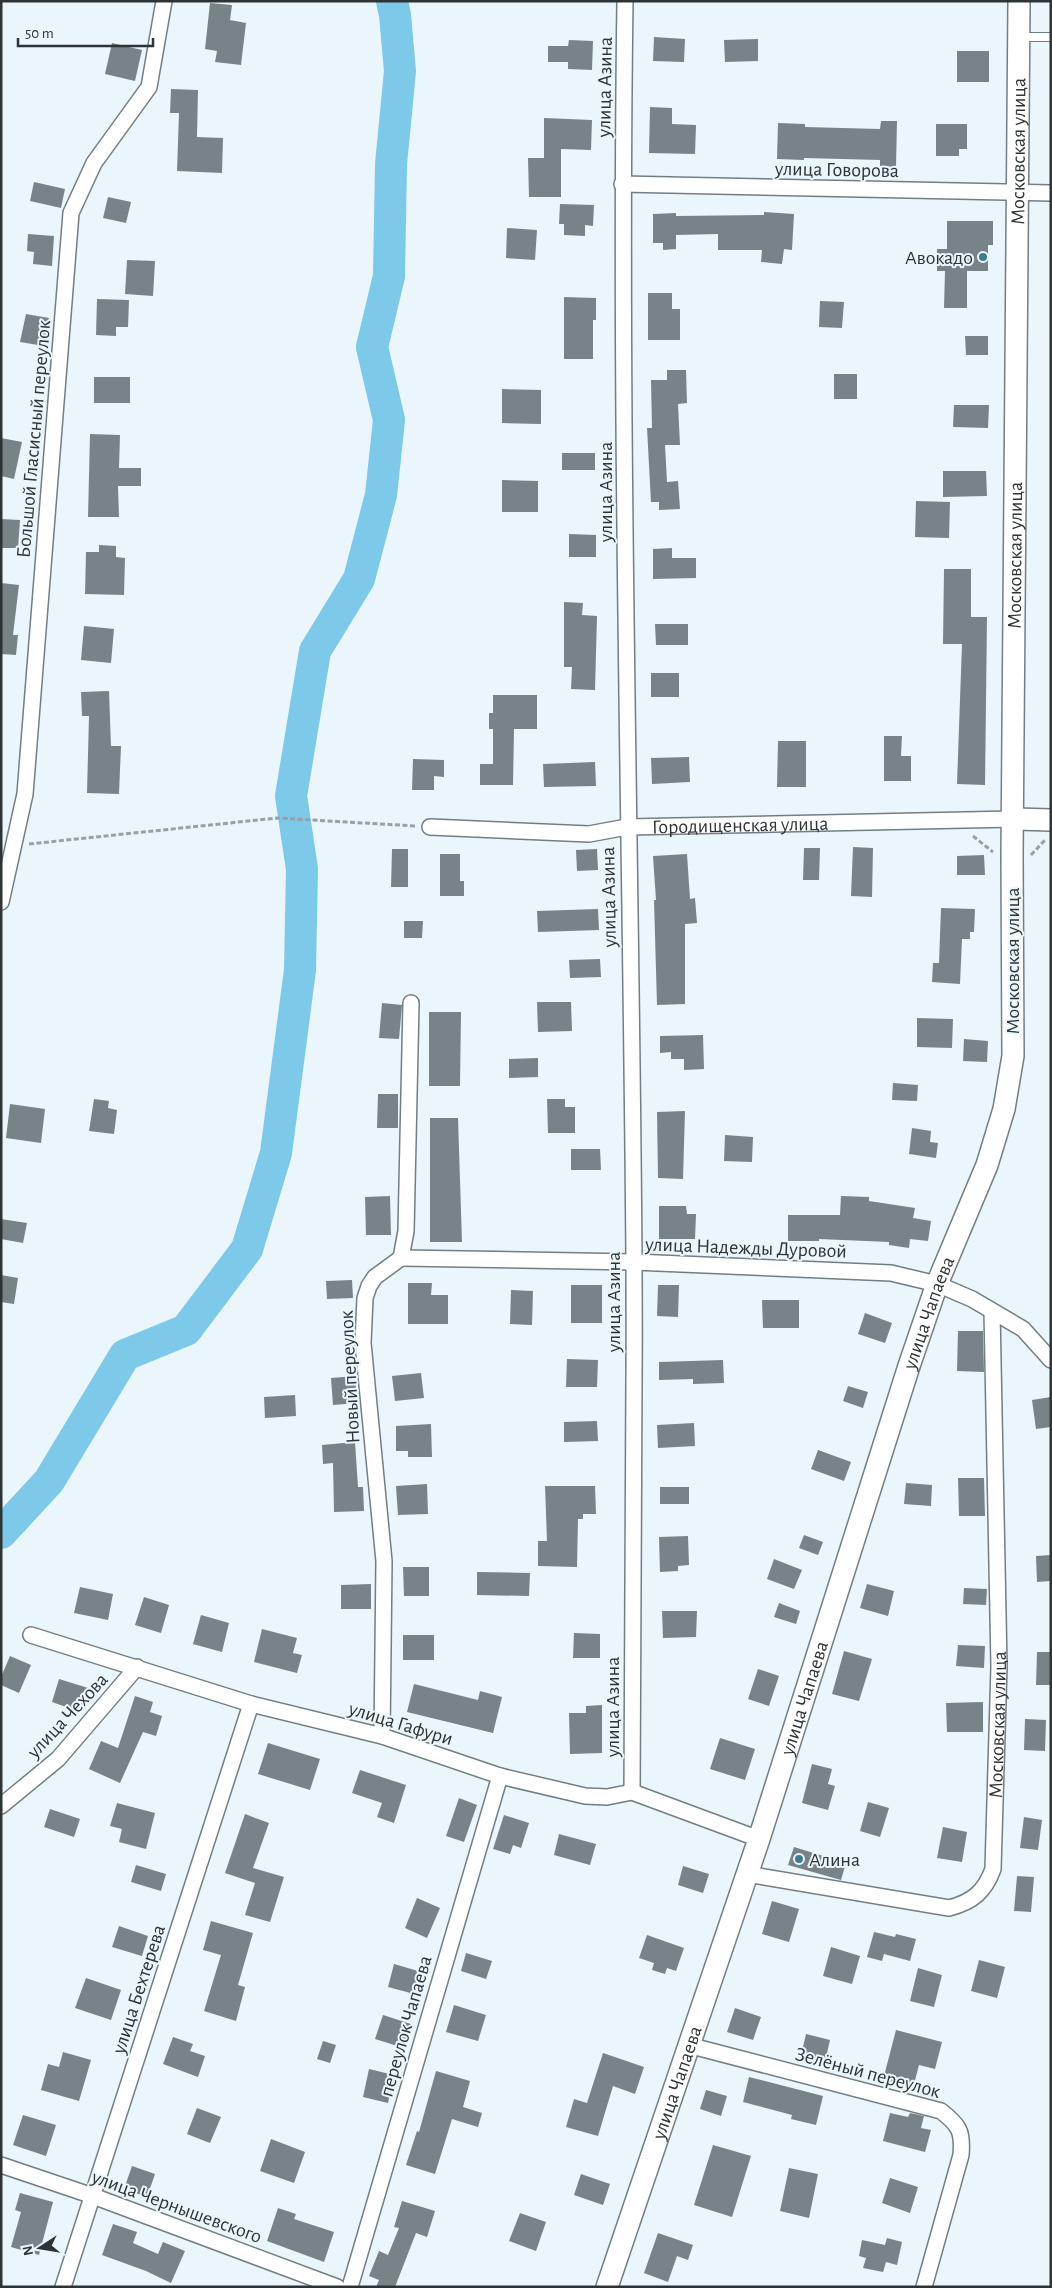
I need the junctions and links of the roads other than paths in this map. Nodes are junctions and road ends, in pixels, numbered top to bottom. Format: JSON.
{"nodes":[{"id":1,"x":164,"y":1,"type":"edge"},
{"id":2,"x":625,"y":1,"type":"edge"},
{"id":3,"x":1019,"y":1,"type":"edge"},
{"id":4,"x":1018,"y":37,"type":"junction"},
{"id":5,"x":1051,"y":37,"type":"edge"},
{"id":6,"x":622,"y":184,"type":"junction"},
{"id":7,"x":1017,"y":193,"type":"junction"},
{"id":8,"x":1051,"y":193,"type":"edge"},
{"id":9,"x":1013,"y":819,"type":"junction"},
{"id":10,"x":1051,"y":820,"type":"edge"},
{"id":11,"x":430,"y":827,"type":"road end"},
{"id":12,"x":627,"y":827,"type":"junction"},
{"id":13,"x":7,"y":845,"type":"edge"},
{"id":14,"x":1,"y":902,"type":"edge"},
{"id":15,"x":411,"y":1003,"type":"dead end"},
{"id":16,"x":1004,"y":1109,"type":"joint"},
{"id":17,"x":401,"y":1258,"type":"junction"},
{"id":18,"x":634,"y":1262,"type":"junction"},
{"id":19,"x":937,"y":1284,"type":"junction"},
{"id":20,"x":992,"y":1311,"type":"junction"},
{"id":21,"x":1051,"y":1360,"type":"edge"},
{"id":22,"x":30,"y":1635,"type":"dead end"},
{"id":23,"x":138,"y":1667,"type":"junction"},
{"id":24,"x":251,"y":1704,"type":"junction"},
{"id":25,"x":382,"y":1736,"type":"junction"},
{"id":26,"x":500,"y":1776,"type":"junction"},
{"id":27,"x":632,"y":1792,"type":"junction"},
{"id":28,"x":1,"y":1806,"type":"edge"},
{"id":29,"x":759,"y":1839,"type":"junction"},
{"id":30,"x":747,"y":1874,"type":"junction"},
{"id":31,"x":688,"y":2045,"type":"junction"},
{"id":32,"x":1,"y":2165,"type":"edge"},
{"id":33,"x":93,"y":2196,"type":"junction"},
{"id":34,"x":308,"y":2282,"type":"edge"},
{"id":35,"x":64,"y":2287,"type":"edge"},
{"id":36,"x":337,"y":2287,"type":"edge"},
{"id":37,"x":350,"y":2287,"type":"edge"},
{"id":38,"x":606,"y":2287,"type":"edge"},
{"id":39,"x":924,"y":2287,"type":"edge"}],
"edges":[{"from":1,"to":13,"type":"street","name":"Большой Гласисный переулок"},
{"from":2,"to":6,"type":"street","name":"улица Азина"},
{"from":3,"to":4,"type":"street","name":"Московская улица"},
{"from":4,"to":5,"type":"lane"},
{"from":4,"to":7,"type":"street","name":"Московская улица"},
{"from":6,"to":7,"type":"street","name":"улица Говорова"},
{"from":6,"to":12,"type":"street","name":"улица Азина"},
{"from":7,"to":8,"type":"street","name":"улица Говорова"},
{"from":7,"to":9,"type":"street","name":"Московская улица"},
{"from":9,"to":10,"type":"street","name":"Городищенская улица"},
{"from":9,"to":12,"type":"street","name":"Городищенская улица"},
{"from":9,"to":16,"type":"street","name":"Московская улица"},
{"from":11,"to":12,"type":"street","name":"Городищенская улица"},
{"from":12,"to":18,"type":"street","name":"улица Азина"},
{"from":13,"to":14,"type":"street","name":"Большой Гласисный переулок"},
{"from":15,"to":17,"type":"street"},
{"from":16,"to":19,"type":"street","name":"улица Чапаева"},
{"from":17,"to":18,"type":"street","name":"улица Надежды Дуровой"},
{"from":17,"to":25,"type":"street","name":"Новый переулок"},
{"from":18,"to":19,"type":"street","name":"улица Надежды Дуровой"},
{"from":18,"to":27,"type":"street","name":"улица Азина"},
{"from":19,"to":20,"type":"street","name":"улица Надежды Дуровой"},
{"from":19,"to":29,"type":"street","name":"улица Чапаева"},
{"from":20,"to":21,"type":"street","name":"улица Надежды Дуровой"},
{"from":20,"to":30,"type":"street","name":"Московская улица"},
{"from":22,"to":23,"type":"street","name":"улица Гафури"},
{"from":23,"to":24,"type":"street","name":"улица Гафури"},
{"from":23,"to":28,"type":"street","name":"улица Чехова"},
{"from":24,"to":25,"type":"street","name":"улица Гафури"},
{"from":24,"to":33,"type":"street","name":"улица Бехтерева"},
{"from":25,"to":26,"type":"street","name":"улица Гафури"},
{"from":26,"to":27,"type":"street","name":"улица Гафури"},
{"from":26,"to":37,"type":"street","name":"переулок Чапаева"},
{"from":27,"to":29,"type":"street"},
{"from":29,"to":30,"type":"street","name":"улица Чапаева"},
{"from":30,"to":31,"type":"street","name":"улица Чапаева"},
{"from":31,"to":38,"type":"street","name":"улица Чапаева"},
{"from":31,"to":39,"type":"street","name":"Зелёный переулок"},
{"from":32,"to":33,"type":"street","name":"улица Чернышевского"},
{"from":33,"to":34,"type":"street","name":"улица Чернышевского"},
{"from":33,"to":35,"type":"street","name":"улица Бехтерева"},
{"from":34,"to":36,"type":"street","name":"улица Чернышевского"}]}
